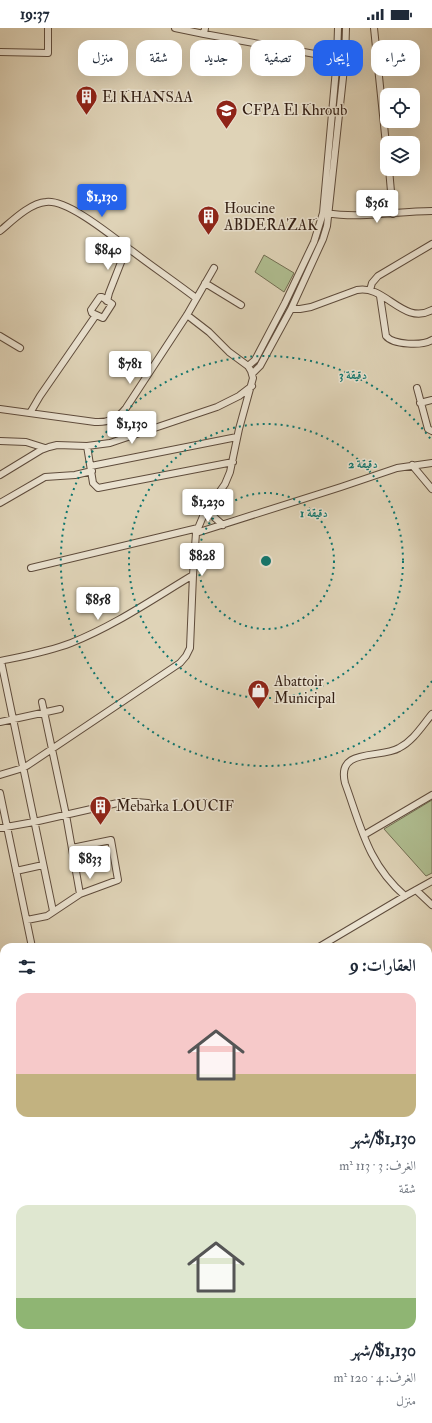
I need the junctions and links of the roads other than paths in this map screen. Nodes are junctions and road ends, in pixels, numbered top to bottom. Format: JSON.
{"nodes":[{"id":1,"x":48,"y":28,"type":"edge"},
{"id":2,"x":175,"y":28,"type":"edge"},
{"id":3,"x":338,"y":28,"type":"edge"},
{"id":4,"x":346,"y":28,"type":"edge"},
{"id":5,"x":374,"y":28,"type":"edge"},
{"id":6,"x":204,"y":31,"type":"edge"},
{"id":7,"x":338,"y":40,"type":"edge"},
{"id":8,"x":0,"y":52,"type":"edge"},
{"id":9,"x":313,"y":53,"type":"edge"},
{"id":10,"x":336,"y":76,"type":"edge"},
{"id":11,"x":385,"y":136,"type":"edge"},
{"id":12,"x":390,"y":176,"type":"edge"},
{"id":13,"x":432,"y":212,"type":"edge"},
{"id":14,"x":326,"y":213,"type":"junction"},
{"id":15,"x":394,"y":214,"type":"junction"},
{"id":16,"x":0,"y":230,"type":"edge"},
{"id":17,"x":432,"y":244,"type":"edge"},
{"id":18,"x":127,"y":247,"type":"junction"},
{"id":19,"x":214,"y":268,"type":"dead end"},
{"id":20,"x":205,"y":283,"type":"junction"},
{"id":21,"x":370,"y":290,"type":"junction"},
{"id":22,"x":380,"y":296,"type":"junction"},
{"id":23,"x":196,"y":298,"type":"junction"},
{"id":24,"x":107,"y":300,"type":"junction"},
{"id":25,"x":241,"y":304,"type":"dead end"},
{"id":26,"x":291,"y":309,"type":"junction"},
{"id":27,"x":432,"y":310,"type":"edge"},
{"id":28,"x":96,"y":315,"type":"junction"},
{"id":29,"x":187,"y":315,"type":"junction"},
{"id":30,"x":0,"y":336,"type":"edge"},
{"id":31,"x":432,"y":340,"type":"edge"},
{"id":32,"x":20,"y":348,"type":"dead end"},
{"id":33,"x":248,"y":366,"type":"junction"},
{"id":34,"x":252,"y":374,"type":"junction"},
{"id":35,"x":252,"y":386,"type":"junction"},
{"id":36,"x":417,"y":388,"type":"dead end"},
{"id":37,"x":432,"y":400,"type":"edge"},
{"id":38,"x":420,"y":403,"type":"junction"},
{"id":39,"x":0,"y":409,"type":"edge"},
{"id":40,"x":30,"y":413,"type":"junction"},
{"id":41,"x":432,"y":431,"type":"edge"},
{"id":42,"x":237,"y":437,"type":"junction"},
{"id":43,"x":0,"y":441,"type":"edge"},
{"id":44,"x":87,"y":446,"type":"junction"},
{"id":45,"x":45,"y":448,"type":"junction"},
{"id":46,"x":233,"y":462,"type":"junction"},
{"id":47,"x":432,"y":463,"type":"edge"},
{"id":48,"x":412,"y":465,"type":"junction"},
{"id":49,"x":91,"y":468,"type":"junction"},
{"id":50,"x":0,"y":475,"type":"edge"},
{"id":51,"x":432,"y":489,"type":"edge"},
{"id":52,"x":0,"y":503,"type":"edge"},
{"id":53,"x":209,"y":506,"type":"junction"},
{"id":54,"x":223,"y":525,"type":"junction"},
{"id":55,"x":197,"y":531,"type":"junction"},
{"id":56,"x":31,"y":568,"type":"dead end"},
{"id":57,"x":193,"y":575,"type":"junction"},
{"id":58,"x":1,"y":661,"type":"edge"},
{"id":59,"x":8,"y":693,"type":"junction"},
{"id":60,"x":0,"y":694,"type":"edge"},
{"id":61,"x":42,"y":702,"type":"dead end"},
{"id":62,"x":60,"y":709,"type":"dead end"},
{"id":63,"x":44,"y":712,"type":"junction"},
{"id":64,"x":432,"y":714,"type":"edge"},
{"id":65,"x":13,"y":719,"type":"junction"},
{"id":66,"x":0,"y":722,"type":"edge"},
{"id":67,"x":51,"y":749,"type":"junction"},
{"id":68,"x":23,"y":768,"type":"junction"},
{"id":69,"x":0,"y":775,"type":"edge"},
{"id":70,"x":0,"y":793,"type":"edge"},
{"id":71,"x":432,"y":795,"type":"edge"},
{"id":72,"x":148,"y":803,"type":"dead end"},
{"id":73,"x":66,"y":815,"type":"junction"},
{"id":74,"x":34,"y":822,"type":"junction"},
{"id":75,"x":7,"y":826,"type":"junction"},
{"id":76,"x":0,"y":828,"type":"edge"},
{"id":77,"x":364,"y":835,"type":"junction"},
{"id":78,"x":72,"y":848,"type":"junction"},
{"id":79,"x":43,"y":865,"type":"junction"},
{"id":80,"x":16,"y":871,"type":"junction"},
{"id":81,"x":432,"y":881,"type":"edge"},
{"id":82,"x":416,"y":890,"type":"junction"},
{"id":83,"x":80,"y":894,"type":"junction"},
{"id":84,"x":405,"y":896,"type":"junction"},
{"id":85,"x":432,"y":905,"type":"edge"},
{"id":86,"x":53,"y":911,"type":"junction"},
{"id":87,"x":27,"y":920,"type":"junction"},
{"id":88,"x":31,"y":943,"type":"edge"},
{"id":89,"x":326,"y":943,"type":"edge"}],
"edges":[{"from":1,"to":8,"type":"street"},
{"from":2,"to":6,"type":"street"},
{"from":3,"to":7,"type":"street"},
{"from":4,"to":14,"type":"street"},
{"from":5,"to":11,"type":"street"},
{"from":6,"to":9,"type":"street"},
{"from":10,"to":14,"type":"street"},
{"from":12,"to":15,"type":"street"},
{"from":13,"to":15,"type":"street"},
{"from":14,"to":15,"type":"street"},
{"from":14,"to":26,"type":"street"},
{"from":14,"to":33,"type":"street"},
{"from":16,"to":18,"type":"street"},
{"from":17,"to":21,"type":"street"},
{"from":18,"to":23,"type":"street"},
{"from":18,"to":24,"type":"street"},
{"from":19,"to":20,"type":"street"},
{"from":20,"to":23,"type":"street"},
{"from":20,"to":25,"type":"street"},
{"from":21,"to":22,"type":"street"},
{"from":21,"to":26,"type":"street"},
{"from":22,"to":27,"type":"street"},
{"from":22,"to":31,"type":"street"},
{"from":23,"to":29,"type":"street"},
{"from":24,"to":28,"type":"street"},
{"from":24,"to":28,"type":"street"},
{"from":26,"to":34,"type":"street"},
{"from":28,"to":40,"type":"street"},
{"from":29,"to":33,"type":"street"},
{"from":29,"to":40,"type":"street"},
{"from":30,"to":32,"type":"street"},
{"from":33,"to":34,"type":"street"},
{"from":34,"to":35,"type":"street"},
{"from":35,"to":42,"type":"street"},
{"from":35,"to":44,"type":"street"},
{"from":36,"to":38,"type":"street"},
{"from":37,"to":38,"type":"street"},
{"from":38,"to":41,"type":"street"},
{"from":39,"to":40,"type":"street"},
{"from":42,"to":46,"type":"street"},
{"from":42,"to":49,"type":"street"},
{"from":43,"to":45,"type":"street"},
{"from":44,"to":45,"type":"street"},
{"from":44,"to":49,"type":"street"},
{"from":45,"to":50,"type":"street"},
{"from":46,"to":49,"type":"street"},
{"from":46,"to":53,"type":"street"},
{"from":47,"to":48,"type":"street"},
{"from":48,"to":51,"type":"street"},
{"from":48,"to":54,"type":"street"},
{"from":49,"to":52,"type":"street"},
{"from":53,"to":54,"type":"street"},
{"from":53,"to":55,"type":"street"},
{"from":54,"to":55,"type":"street"},
{"from":55,"to":56,"type":"street"},
{"from":55,"to":57,"type":"street"},
{"from":57,"to":58,"type":"street"},
{"from":57,"to":67,"type":"street"},
{"from":58,"to":59,"type":"street"},
{"from":59,"to":60,"type":"street"},
{"from":59,"to":65,"type":"street"},
{"from":61,"to":63,"type":"street"},
{"from":62,"to":63,"type":"street"},
{"from":63,"to":65,"type":"street"},
{"from":63,"to":67,"type":"street"},
{"from":64,"to":77,"type":"street"},
{"from":65,"to":66,"type":"street"},
{"from":65,"to":68,"type":"street"},
{"from":67,"to":68,"type":"street"},
{"from":67,"to":73,"type":"street"},
{"from":68,"to":69,"type":"street"},
{"from":68,"to":74,"type":"street"},
{"from":70,"to":75,"type":"street"},
{"from":71,"to":77,"type":"street"},
{"from":72,"to":73,"type":"street"},
{"from":73,"to":74,"type":"street"},
{"from":73,"to":78,"type":"street"},
{"from":74,"to":75,"type":"street"},
{"from":74,"to":79,"type":"street"},
{"from":75,"to":76,"type":"street"},
{"from":75,"to":80,"type":"street"},
{"from":77,"to":84,"type":"street"},
{"from":78,"to":83,"type":"street"},
{"from":78,"to":83,"type":"street"},
{"from":79,"to":80,"type":"street"},
{"from":79,"to":86,"type":"street"},
{"from":80,"to":87,"type":"street"},
{"from":81,"to":82,"type":"street"},
{"from":82,"to":84,"type":"street"},
{"from":82,"to":85,"type":"street"},
{"from":83,"to":86,"type":"street"},
{"from":84,"to":89,"type":"street"},
{"from":86,"to":87,"type":"street"},
{"from":87,"to":88,"type":"street"}]}
